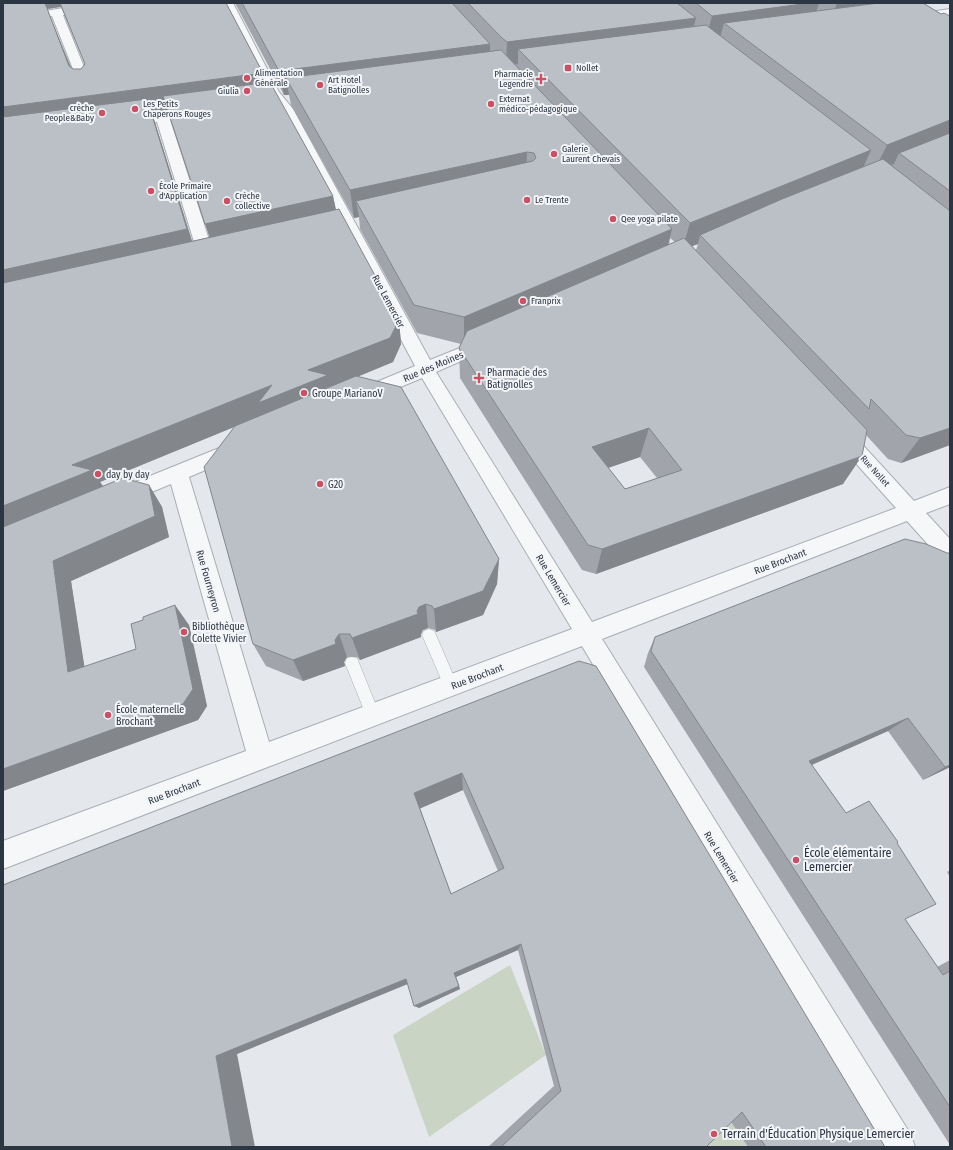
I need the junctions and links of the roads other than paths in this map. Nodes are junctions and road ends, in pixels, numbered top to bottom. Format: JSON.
{"nodes":[{"id":1,"x":114,"y":3,"type":"edge"},
{"id":2,"x":227,"y":3,"type":"edge"},
{"id":3,"x":56,"y":12,"type":"junction"},
{"id":4,"x":950,"y":12,"type":"edge"},
{"id":5,"x":910,"y":13,"type":"junction"},
{"id":6,"x":900,"y":19,"type":"edge"},
{"id":7,"x":3,"y":20,"type":"edge"},
{"id":8,"x":926,"y":28,"type":"edge"},
{"id":9,"x":87,"y":89,"type":"edge"},
{"id":10,"x":216,"y":110,"type":"edge"},
{"id":11,"x":162,"y":117,"type":"junction"},
{"id":12,"x":116,"y":123,"type":"edge"},
{"id":13,"x":223,"y":255,"type":"edge"},
{"id":14,"x":207,"y":258,"type":"junction"},
{"id":15,"x":190,"y":262,"type":"edge"},
{"id":16,"x":500,"y":338,"type":"edge"},
{"id":17,"x":426,"y":370,"type":"junction"},
{"id":18,"x":343,"y":404,"type":"edge"},
{"id":19,"x":829,"y":421,"type":"edge"},
{"id":20,"x":256,"y":440,"type":"edge"},
{"id":21,"x":178,"y":473,"type":"junction"},
{"id":22,"x":950,"y":495,"type":"edge"},
{"id":23,"x":105,"y":503,"type":"edge"},
{"id":24,"x":911,"y":512,"type":"junction"},
{"id":25,"x":950,"y":554,"type":"edge"},
{"id":26,"x":586,"y":634,"type":"junction"},
{"id":27,"x":429,"y":635,"type":"edge"},
{"id":28,"x":352,"y":663,"type":"edge"},
{"id":29,"x":451,"y":686,"type":"junction"},
{"id":30,"x":373,"y":715,"type":"junction"},
{"id":31,"x":261,"y":758,"type":"junction"},
{"id":32,"x":3,"y":855,"type":"edge"},
{"id":33,"x":899,"y":1147,"type":"edge"}],
"edges":[{"from":1,"to":3,"type":"street"},
{"from":2,"to":17,"type":"street","name":"Rue Lemercier"},
{"from":3,"to":7,"type":"street"},
{"from":3,"to":9,"type":"street"},
{"from":4,"to":5,"type":"street"},
{"from":5,"to":6,"type":"street"},
{"from":5,"to":8,"type":"street"},
{"from":10,"to":11,"type":"street"},
{"from":11,"to":12,"type":"street"},
{"from":11,"to":14,"type":"street"},
{"from":13,"to":14,"type":"street"},
{"from":14,"to":15,"type":"street"},
{"from":16,"to":17,"type":"street","name":"Rue des Moines"},
{"from":17,"to":18,"type":"street","name":"Rue des Moines"},
{"from":17,"to":26,"type":"street","name":"Rue Lemercier"},
{"from":19,"to":24,"type":"street","name":"Rue Nollet"},
{"from":20,"to":21,"type":"street"},
{"from":21,"to":23,"type":"street"},
{"from":21,"to":31,"type":"street","name":"Rue Fourneyron"},
{"from":22,"to":24,"type":"street","name":"Rue Brochant"},
{"from":24,"to":25,"type":"street","name":"Rue Nollet"},
{"from":24,"to":26,"type":"street","name":"Rue Brochant"},
{"from":26,"to":29,"type":"street","name":"Rue Brochant"},
{"from":26,"to":33,"type":"street","name":"Rue Lemercier"},
{"from":27,"to":29,"type":"lane"},
{"from":28,"to":30,"type":"lane"},
{"from":29,"to":30,"type":"street","name":"Rue Brochant"},
{"from":30,"to":31,"type":"street","name":"Rue Brochant"},
{"from":31,"to":32,"type":"street","name":"Rue Brochant"}]}
